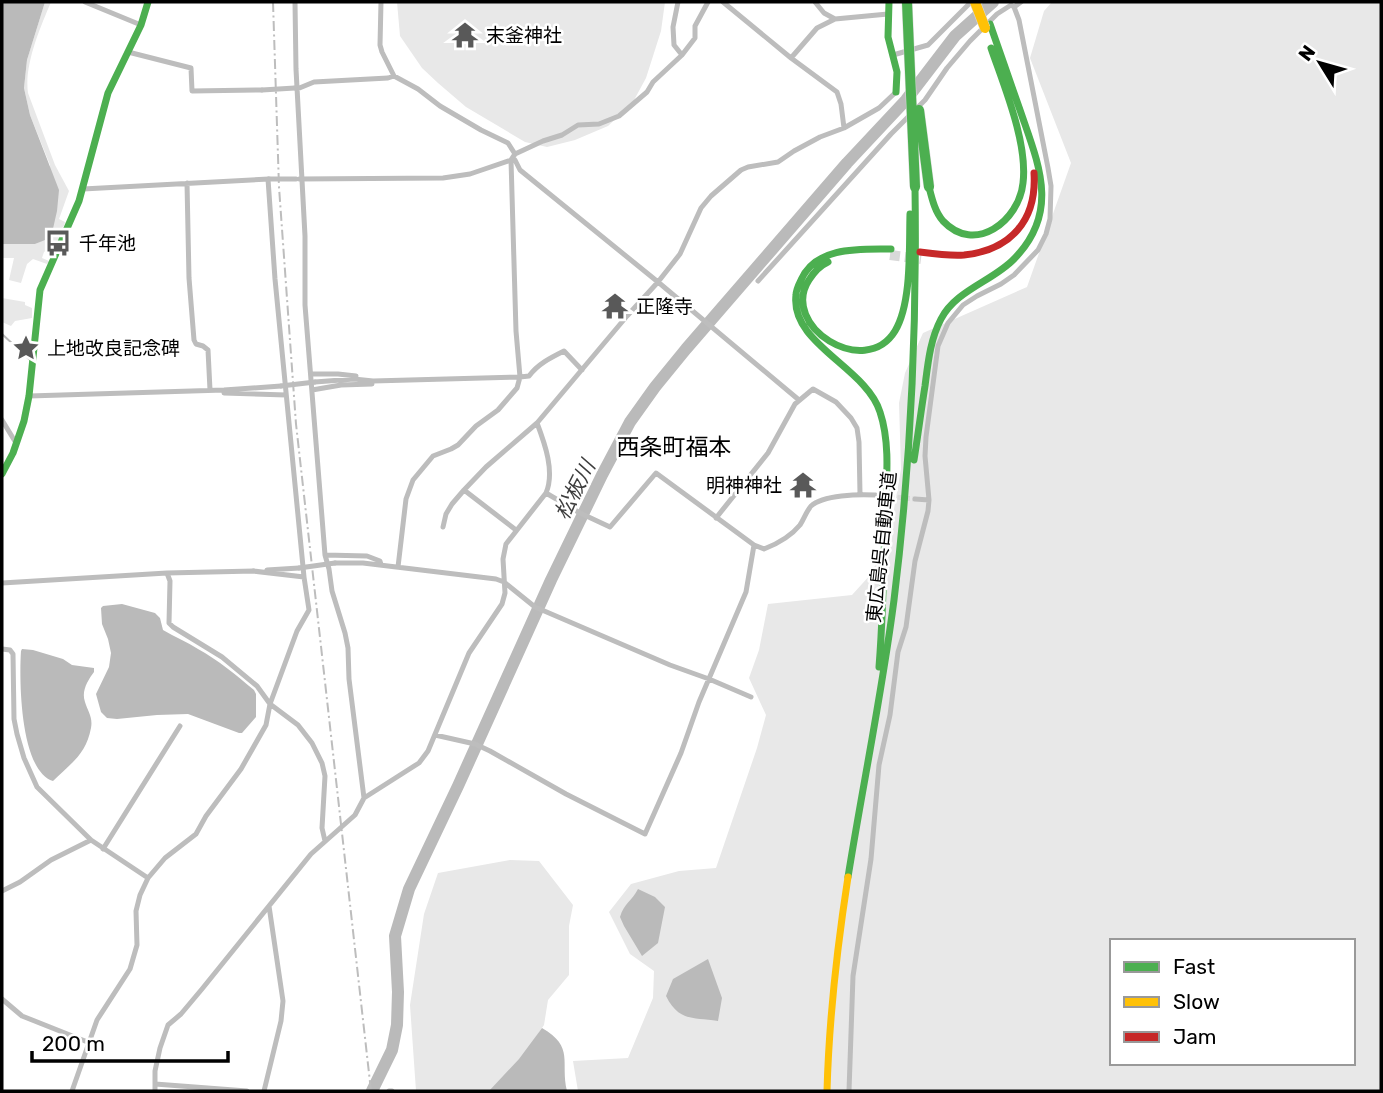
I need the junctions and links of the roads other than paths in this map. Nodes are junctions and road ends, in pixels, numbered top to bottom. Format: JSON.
{"nodes":[{"id":1,"x":85,"y":2,"type":"edge"},
{"id":2,"x":148,"y":2,"type":"edge"},
{"id":3,"x":295,"y":2,"type":"edge"},
{"id":4,"x":381,"y":2,"type":"edge"},
{"id":5,"x":678,"y":2,"type":"edge"},
{"id":6,"x":708,"y":2,"type":"edge"},
{"id":7,"x":723,"y":2,"type":"edge"},
{"id":8,"x":815,"y":2,"type":"edge"},
{"id":9,"x":889,"y":2,"type":"edge"},
{"id":10,"x":907,"y":2,"type":"edge"},
{"id":11,"x":973,"y":2,"type":"edge"},
{"id":12,"x":982,"y":2,"type":"edge"},
{"id":13,"x":1020,"y":2,"type":"edge"},
{"id":14,"x":1014,"y":7,"type":"junction"},
{"id":15,"x":888,"y":14,"type":"junction"},
{"id":16,"x":908,"y":16,"type":"junction"},
{"id":17,"x":835,"y":19,"type":"junction"},
{"id":18,"x":141,"y":25,"type":"junction"},
{"id":19,"x":987,"y":26,"type":"junction"},
{"id":20,"x":128,"y":52,"type":"junction"},
{"id":21,"x":682,"y":55,"type":"junction"},
{"id":22,"x":893,"y":55,"type":"junction"},
{"id":23,"x":791,"y":58,"type":"junction"},
{"id":24,"x":394,"y":76,"type":"junction"},
{"id":25,"x":296,"y":88,"type":"junction"},
{"id":26,"x":895,"y":92,"type":"joint"},
{"id":27,"x":1014,"y":119,"type":"junction"},
{"id":28,"x":844,"y":128,"type":"junction"},
{"id":29,"x":515,"y":154,"type":"junction"},
{"id":30,"x":511,"y":160,"type":"junction"},
{"id":31,"x":269,"y":179,"type":"junction"},
{"id":32,"x":299,"y":179,"type":"junction"},
{"id":33,"x":187,"y":183,"type":"junction"},
{"id":34,"x":913,"y":187,"type":"junction"},
{"id":35,"x":83,"y":189,"type":"junction"},
{"id":36,"x":1042,"y":203,"type":"junction"},
{"id":37,"x":758,"y":281,"type":"dead end"},
{"id":38,"x":658,"y":282,"type":"junction"},
{"id":39,"x":582,"y":370,"type":"junction"},
{"id":40,"x":311,"y":374,"type":"junction"},
{"id":41,"x":520,"y":377,"type":"junction"},
{"id":42,"x":373,"y":381,"type":"junction"},
{"id":43,"x":210,"y":390,"type":"junction"},
{"id":44,"x":224,"y":390,"type":"junction"},
{"id":45,"x":312,"y":390,"type":"junction"},
{"id":46,"x":286,"y":395,"type":"junction"},
{"id":47,"x":29,"y":396,"type":"junction"},
{"id":48,"x":799,"y":400,"type":"junction"},
{"id":49,"x":2,"y":421,"type":"edge"},
{"id":50,"x":537,"y":423,"type":"junction"},
{"id":51,"x":16,"y":443,"type":"junction"},
{"id":52,"x":2,"y":474,"type":"edge"},
{"id":53,"x":464,"y":490,"type":"junction"},
{"id":54,"x":546,"y":493,"type":"junction"},
{"id":55,"x":860,"y":494,"type":"junction"},
{"id":56,"x":875,"y":495,"type":"tunnel mouth"},
{"id":57,"x":915,"y":499,"type":"tunnel mouth"},
{"id":58,"x":929,"y":500,"type":"junction"},
{"id":59,"x":716,"y":518,"type":"junction"},
{"id":60,"x":443,"y":527,"type":"dead end"},
{"id":61,"x":516,"y":530,"type":"junction"},
{"id":62,"x":902,"y":530,"type":"junction"},
{"id":63,"x":754,"y":545,"type":"junction"},
{"id":64,"x":325,"y":555,"type":"junction"},
{"id":65,"x":381,"y":565,"type":"junction"},
{"id":66,"x":398,"y":567,"type":"junction"},
{"id":67,"x":253,"y":571,"type":"junction"},
{"id":68,"x":167,"y":573,"type":"junction"},
{"id":69,"x":304,"y":578,"type":"junction"},
{"id":70,"x":504,"y":582,"type":"junction"},
{"id":71,"x":2,"y":583,"type":"edge"},
{"id":72,"x":513,"y":591,"type":"junction"},
{"id":73,"x":505,"y":593,"type":"junction"},
{"id":74,"x":2,"y":649,"type":"edge"},
{"id":75,"x":709,"y":679,"type":"junction"},
{"id":76,"x":751,"y":696,"type":"dead end"},
{"id":77,"x":270,"y":704,"type":"junction"},
{"id":78,"x":180,"y":726,"type":"dead end"},
{"id":79,"x":435,"y":735,"type":"junction"},
{"id":80,"x":873,"y":741,"type":"junction"},
{"id":81,"x":364,"y":798,"type":"junction"},
{"id":82,"x":91,"y":840,"type":"junction"},
{"id":83,"x":325,"y":841,"type":"junction"},
{"id":84,"x":103,"y":849,"type":"junction"},
{"id":85,"x":148,"y":878,"type":"junction"},
{"id":86,"x":2,"y":891,"type":"edge"},
{"id":87,"x":269,"y":905,"type":"junction"},
{"id":88,"x":2,"y":999,"type":"edge"},
{"id":89,"x":90,"y":1043,"type":"junction"},
{"id":90,"x":155,"y":1084,"type":"junction"},
{"id":91,"x":72,"y":1091,"type":"edge"},
{"id":92,"x":155,"y":1091,"type":"edge"},
{"id":93,"x":247,"y":1091,"type":"edge"},
{"id":94,"x":264,"y":1091,"type":"edge"},
{"id":95,"x":827,"y":1091,"type":"edge"},
{"id":96,"x":849,"y":1091,"type":"edge"}],
"edges":[{"from":1,"to":18,"type":"street"},
{"from":2,"to":18,"type":"main road"},
{"from":3,"to":25,"type":"street"},
{"from":4,"to":24,"type":"street"},
{"from":5,"to":21,"type":"street"},
{"from":6,"to":21,"type":"street"},
{"from":7,"to":23,"type":"street"},
{"from":8,"to":17,"type":"street"},
{"from":9,"to":15,"type":"main road"},
{"from":10,"to":16,"type":"main road","name":"東広島呉自動車道","bridge":true},
{"from":11,"to":19,"type":"main road","bridge":true},
{"from":11,"to":22,"type":"street"},
{"from":12,"to":19,"type":"main road"},
{"from":13,"to":14,"type":"street"},
{"from":14,"to":37,"type":"street"},
{"from":14,"to":58,"type":"street"},
{"from":15,"to":17,"type":"street"},
{"from":15,"to":22,"type":"main road"},
{"from":16,"to":27,"type":"main road","bridge":true},
{"from":16,"to":34,"type":"main road","name":"東広島呉自動車道","bridge":true},
{"from":17,"to":23,"type":"street"},
{"from":18,"to":20,"type":"main road"},
{"from":19,"to":27,"type":"main road"},
{"from":19,"to":36,"type":"main road"},
{"from":20,"to":25,"type":"street","bridge":true},
{"from":20,"to":35,"type":"main road"},
{"from":21,"to":29,"type":"street"},
{"from":22,"to":26,"type":"main road"},
{"from":23,"to":28,"type":"street"},
{"from":24,"to":25,"type":"street"},
{"from":24,"to":29,"type":"street"},
{"from":25,"to":32,"type":"street"},
{"from":26,"to":28,"type":"street"},
{"from":27,"to":36,"type":"main road"},
{"from":28,"to":38,"type":"street"},
{"from":29,"to":30,"type":"street"},
{"from":30,"to":32,"type":"street"},
{"from":30,"to":38,"type":"street"},
{"from":30,"to":41,"type":"street"},
{"from":31,"to":32,"type":"street","bridge":true},
{"from":31,"to":33,"type":"street"},
{"from":31,"to":46,"type":"street"},
{"from":32,"to":40,"type":"street"},
{"from":33,"to":35,"type":"street"},
{"from":33,"to":43,"type":"street"},
{"from":34,"to":62,"type":"main road","name":"東広島呉自動車道"},
{"from":34,"to":80,"type":"main road"},
{"from":35,"to":47,"type":"main road"},
{"from":36,"to":62,"type":"main road"},
{"from":38,"to":39,"type":"street"},
{"from":38,"to":48,"type":"street"},
{"from":39,"to":41,"type":"street"},
{"from":39,"to":50,"type":"street"},
{"from":40,"to":42,"type":"street"},
{"from":40,"to":45,"type":"street"},
{"from":41,"to":42,"type":"street"},
{"from":41,"to":66,"type":"street"},
{"from":42,"to":44,"type":"street","bridge":true},
{"from":42,"to":45,"type":"street"},
{"from":43,"to":44,"type":"street"},
{"from":43,"to":47,"type":"street"},
{"from":44,"to":46,"type":"street"},
{"from":45,"to":64,"type":"street"},
{"from":46,"to":69,"type":"street"},
{"from":47,"to":51,"type":"main road"},
{"from":48,"to":55,"type":"street"},
{"from":48,"to":59,"type":"street"},
{"from":49,"to":51,"type":"street"},
{"from":50,"to":53,"type":"street"},
{"from":50,"to":54,"type":"street"},
{"from":51,"to":52,"type":"main road"},
{"from":53,"to":60,"type":"street"},
{"from":53,"to":61,"type":"street"},
{"from":54,"to":59,"type":"street"},
{"from":54,"to":61,"type":"street"},
{"from":55,"to":56,"type":"street"},
{"from":55,"to":63,"type":"street"},
{"from":57,"to":58,"type":"street"},
{"from":58,"to":96,"type":"street"},
{"from":59,"to":63,"type":"street"},
{"from":61,"to":70,"type":"street"},
{"from":62,"to":80,"type":"main road","name":"東広島呉自動車道"},
{"from":63,"to":75,"type":"street"},
{"from":64,"to":65,"type":"street"},
{"from":64,"to":81,"type":"street"},
{"from":65,"to":66,"type":"street"},
{"from":65,"to":67,"type":"street","bridge":true},
{"from":66,"to":70,"type":"street"},
{"from":67,"to":68,"type":"street"},
{"from":67,"to":69,"type":"street"},
{"from":68,"to":71,"type":"street"},
{"from":68,"to":77,"type":"street"},
{"from":69,"to":77,"type":"street"},
{"from":70,"to":72,"type":"street"},
{"from":70,"to":73,"type":"street"},
{"from":72,"to":73,"type":"street"},
{"from":72,"to":75,"type":"street"},
{"from":73,"to":79,"type":"street"},
{"from":74,"to":82,"type":"street"},
{"from":75,"to":76,"type":"street"},
{"from":75,"to":79,"type":"street"},
{"from":77,"to":83,"type":"street"},
{"from":77,"to":85,"type":"street"},
{"from":78,"to":84,"type":"street"},
{"from":79,"to":81,"type":"street"},
{"from":80,"to":95,"type":"main road","name":"東広島呉自動車道"},
{"from":81,"to":83,"type":"street"},
{"from":82,"to":84,"type":"street"},
{"from":82,"to":86,"type":"street"},
{"from":83,"to":87,"type":"street"},
{"from":84,"to":85,"type":"street"},
{"from":85,"to":89,"type":"street"},
{"from":87,"to":90,"type":"street"},
{"from":87,"to":94,"type":"street"},
{"from":88,"to":89,"type":"street"},
{"from":89,"to":91,"type":"street"},
{"from":90,"to":92,"type":"street"},
{"from":90,"to":93,"type":"street"}]}
